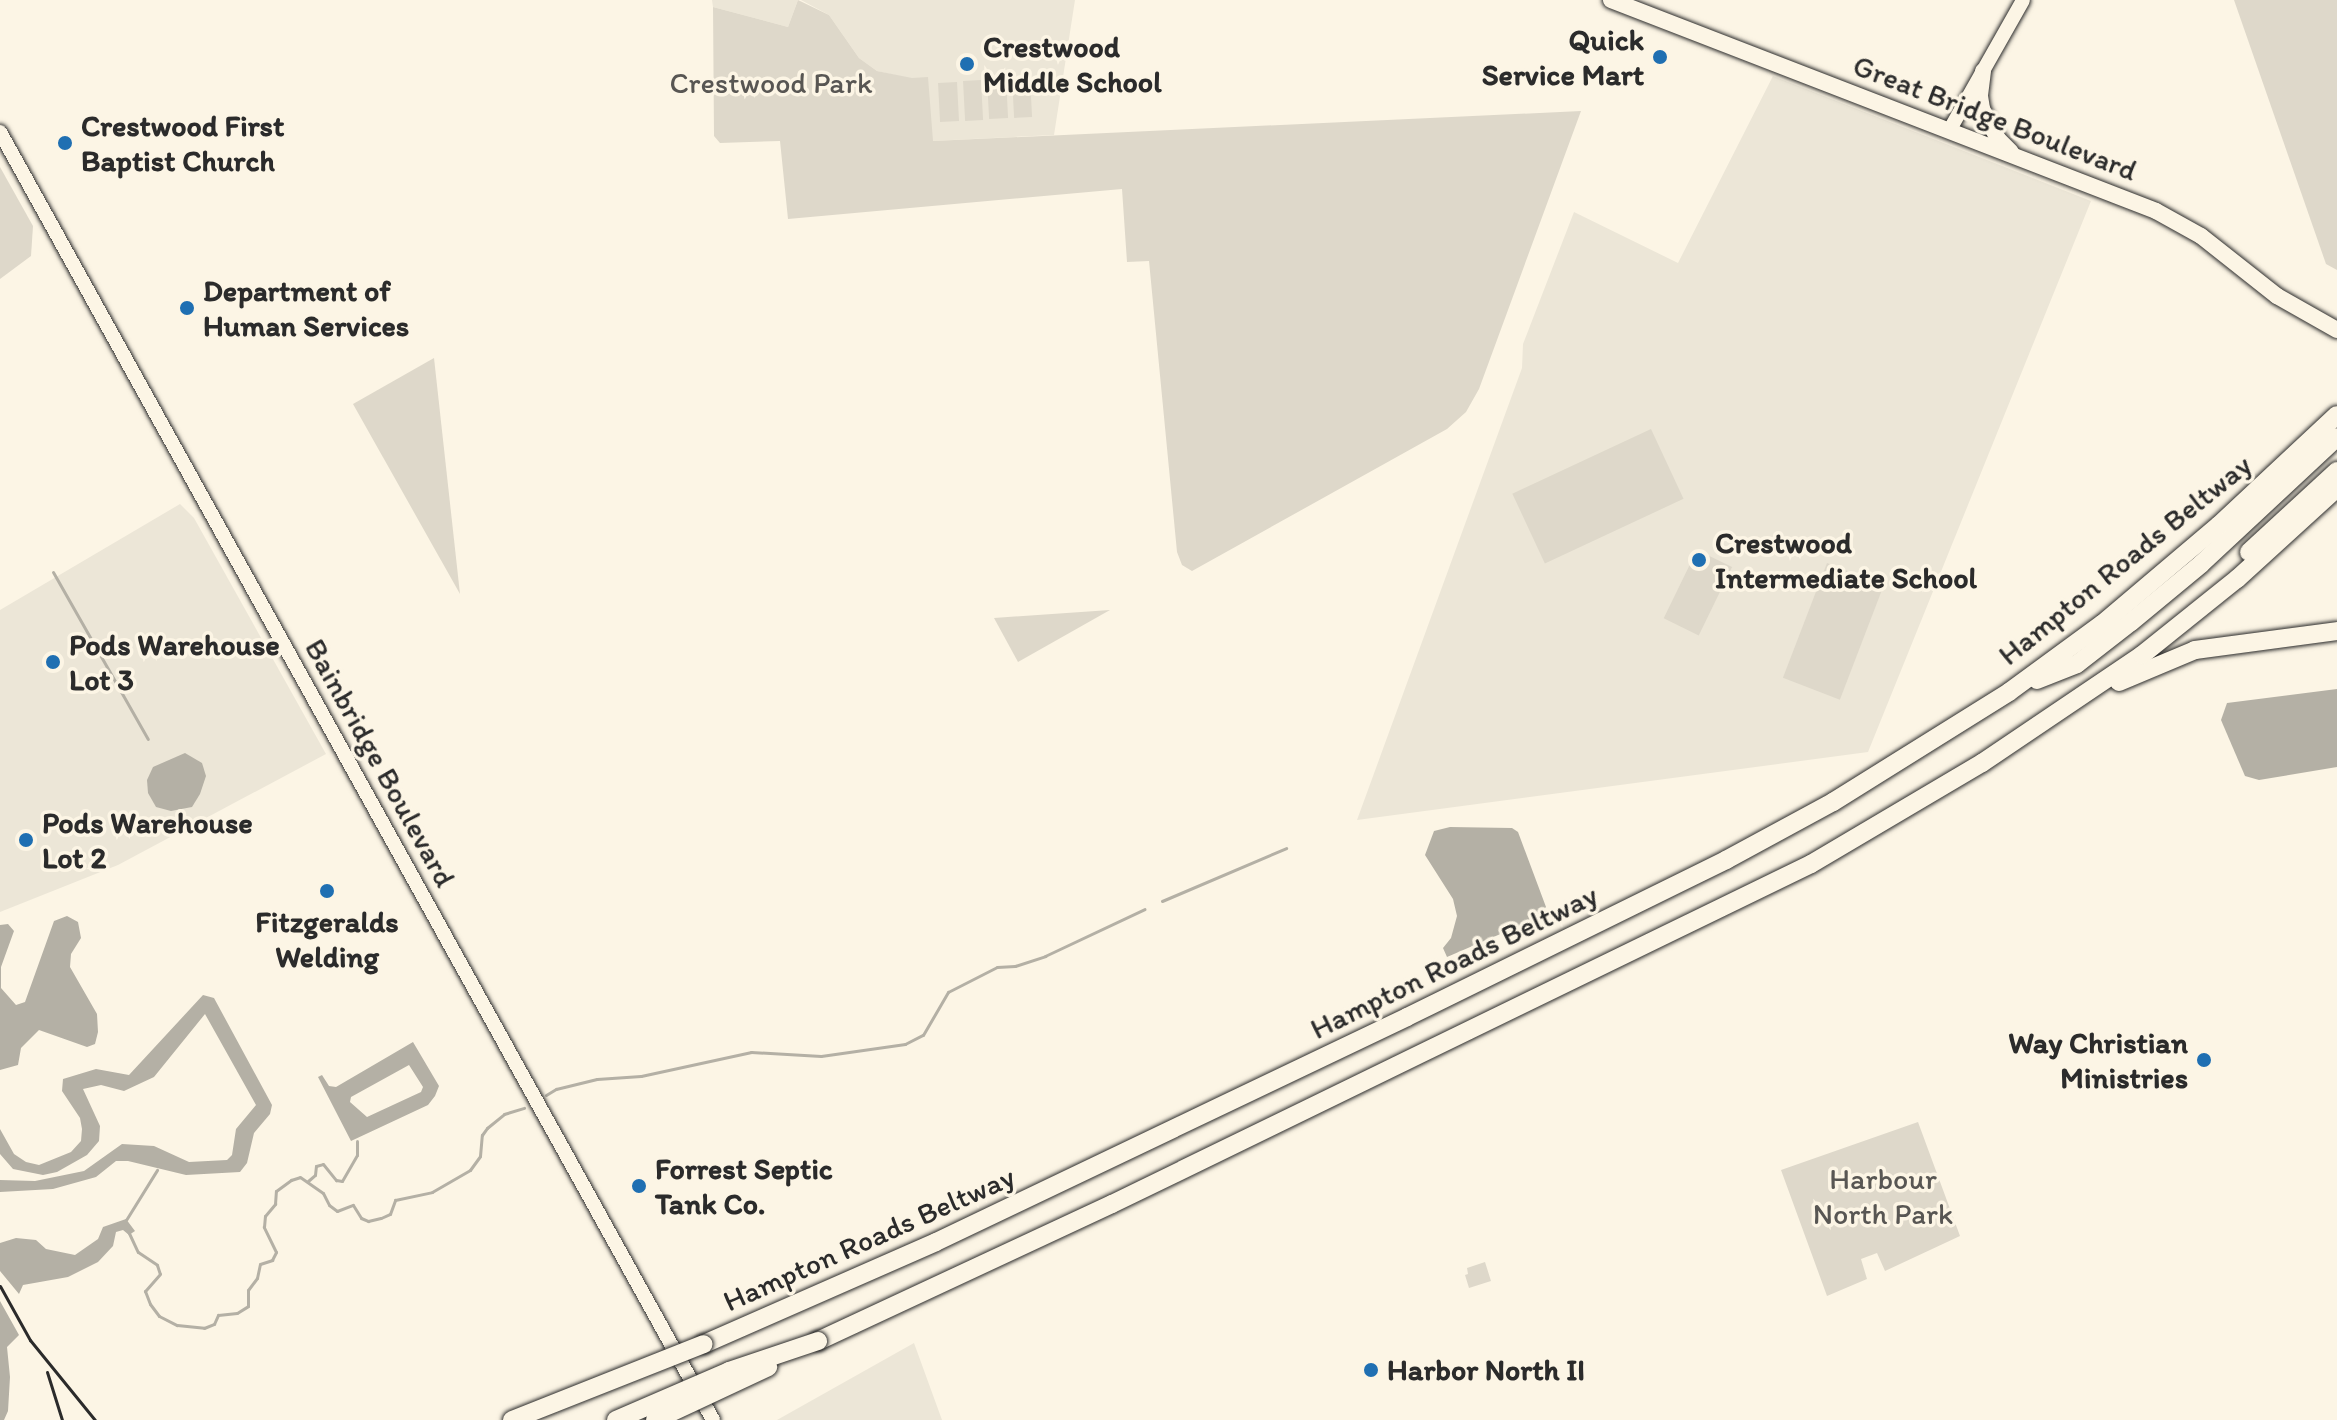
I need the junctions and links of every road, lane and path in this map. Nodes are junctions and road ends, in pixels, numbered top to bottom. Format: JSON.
{"nodes":[{"id":1,"x":1611,"y":0,"type":"edge"},
{"id":2,"x":2023,"y":0,"type":"edge"},
{"id":3,"x":1983,"y":71,"type":"junction"},
{"id":4,"x":1949,"y":131,"type":"junction"},
{"id":5,"x":0,"y":132,"type":"edge"},
{"id":6,"x":2015,"y":156,"type":"junction"},
{"id":7,"x":2336,"y":330,"type":"edge"},
{"id":8,"x":2337,"y":415,"type":"edge"},
{"id":9,"x":2337,"y":437,"type":"edge"},
{"id":10,"x":2337,"y":471,"type":"edge"},
{"id":11,"x":2337,"y":488,"type":"edge"},
{"id":12,"x":2337,"y":631,"type":"edge"},
{"id":13,"x":2009,"y":692,"type":"junction"},
{"id":14,"x":2033,"y":728,"type":"junction"},
{"id":15,"x":1932,"y":794,"type":"junction"},
{"id":16,"x":818,"y":1341,"type":"junction"},
{"id":17,"x":706,"y":1350,"type":"junction"},
{"id":18,"x":512,"y":1420,"type":"edge"},
{"id":19,"x":544,"y":1420,"type":"edge"},
{"id":20,"x":616,"y":1420,"type":"edge"},
{"id":21,"x":655,"y":1420,"type":"edge"},
{"id":22,"x":713,"y":1420,"type":"edge"}],
"edges":[{"from":1,"to":4,"type":"main road","name":"Great Bridge Boulevard"},
{"from":2,"to":3,"type":"main road"},
{"from":3,"to":4,"type":"main road"},
{"from":3,"to":6,"type":"main road"},
{"from":4,"to":6,"type":"main road","name":"Great Bridge Boulevard"},
{"from":5,"to":22,"type":"main road","name":"Bainbridge Boulevard"},
{"from":6,"to":7,"type":"main road","name":"Great Bridge Boulevard"},
{"from":8,"to":13,"type":"highway","name":"Hampton Roads Beltway"},
{"from":9,"to":13,"type":"highway"},
{"from":10,"to":14,"type":"highway"},
{"from":11,"to":14,"type":"highway"},
{"from":12,"to":15,"type":"highway"},
{"from":13,"to":17,"type":"highway","name":"Hampton Roads Beltway"},
{"from":14,"to":15,"type":"highway"},
{"from":15,"to":16,"type":"highway"},
{"from":16,"to":20,"type":"highway","bridge":true},
{"from":16,"to":21,"type":"highway","bridge":true},
{"from":17,"to":18,"type":"highway","name":"Hampton Roads Beltway","bridge":true},
{"from":17,"to":19,"type":"highway"}]}
